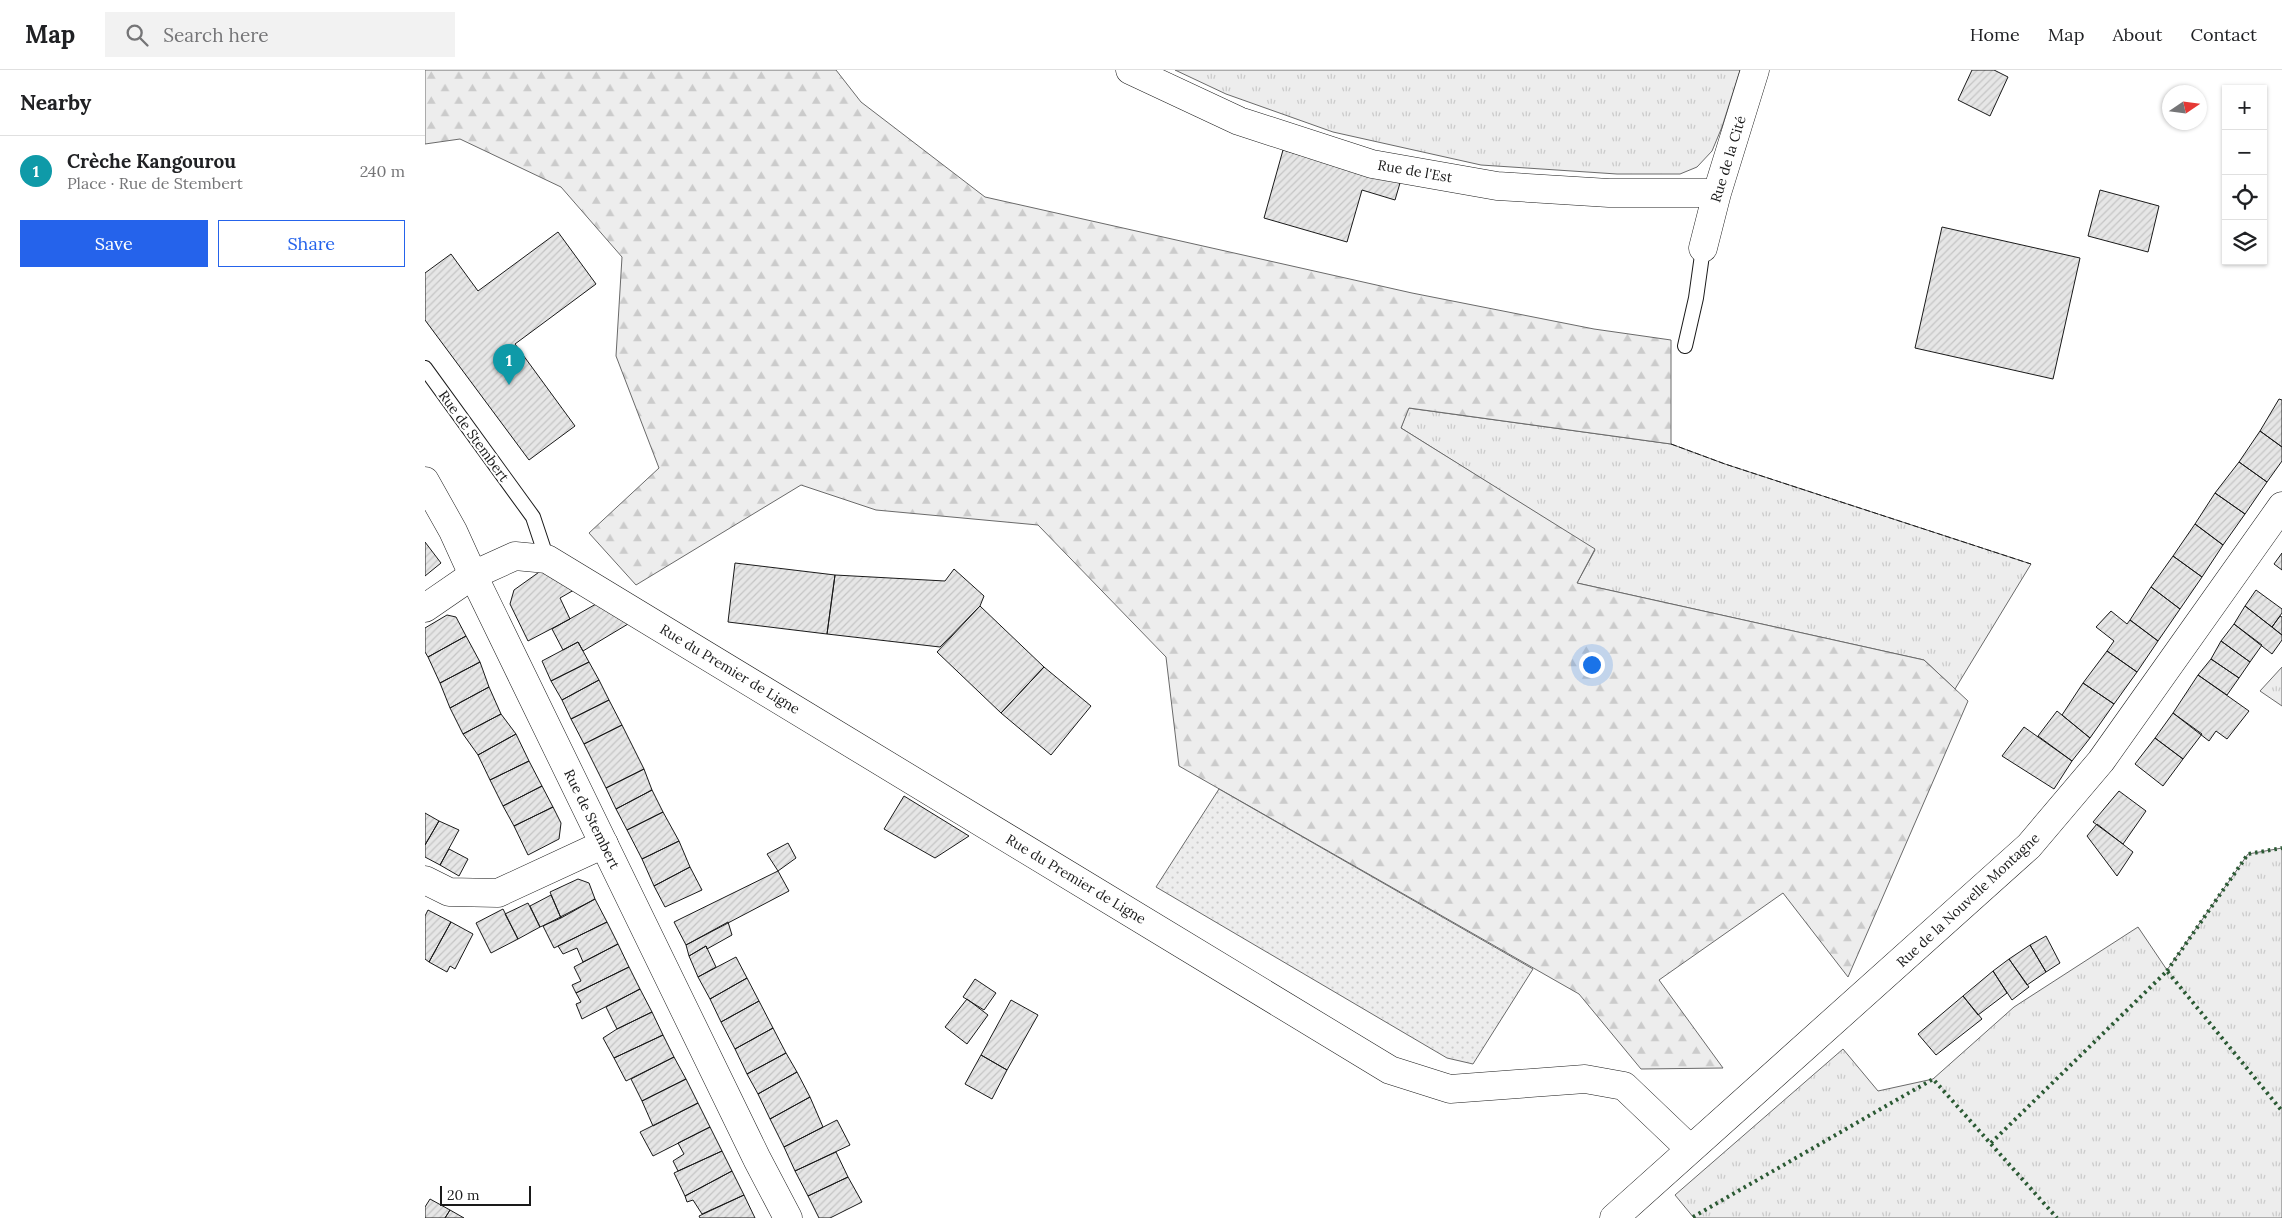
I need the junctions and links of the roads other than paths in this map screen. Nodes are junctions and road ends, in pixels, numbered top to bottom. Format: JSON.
{"nodes":[{"id":1,"x":1130,"y":70,"type":"edge"},
{"id":2,"x":1755,"y":70,"type":"edge"},
{"id":3,"x":1717,"y":193,"type":"junction"},
{"id":4,"x":1703,"y":248,"type":"joint"},
{"id":5,"x":1685,"y":346,"type":"dead end"},
{"id":6,"x":425,"y":368,"type":"edge"},
{"id":7,"x":425,"y":481,"type":"edge"},
{"id":8,"x":2282,"y":506,"type":"edge"},
{"id":9,"x":547,"y":559,"type":"junction"},
{"id":10,"x":473,"y":575,"type":"junction"},
{"id":11,"x":425,"y":608,"type":"edge"},
{"id":12,"x":604,"y":844,"type":"junction"},
{"id":13,"x":425,"y":880,"type":"edge"},
{"id":14,"x":1690,"y":1149,"type":"junction"},
{"id":15,"x":788,"y":1218,"type":"edge"},
{"id":16,"x":1614,"y":1218,"type":"edge"}],
"edges":[{"from":1,"to":3,"type":"street","name":"Rue de l'Est"},
{"from":2,"to":3,"type":"street","name":"Rue de la Cité"},
{"from":3,"to":4,"type":"street","name":"Rue de la Cité"},
{"from":4,"to":5,"type":"lane"},
{"from":6,"to":9,"type":"lane","name":"Rue de Stembert"},
{"from":7,"to":10,"type":"street","name":"Rue de Stembert"},
{"from":8,"to":14,"type":"street","name":"Rue de la Nouvelle Montagne"},
{"from":9,"to":10,"type":"street","name":"Rue du Premier de Ligne"},
{"from":9,"to":14,"type":"street","name":"Rue du Premier de Ligne"},
{"from":10,"to":11,"type":"street","name":"Rue du Premier de Ligne"},
{"from":10,"to":12,"type":"street","name":"Rue de Stembert"},
{"from":12,"to":13,"type":"street"},
{"from":12,"to":15,"type":"street","name":"Rue de Stembert"},
{"from":14,"to":16,"type":"street","name":"Rue de la Nouvelle Montagne"}]}
